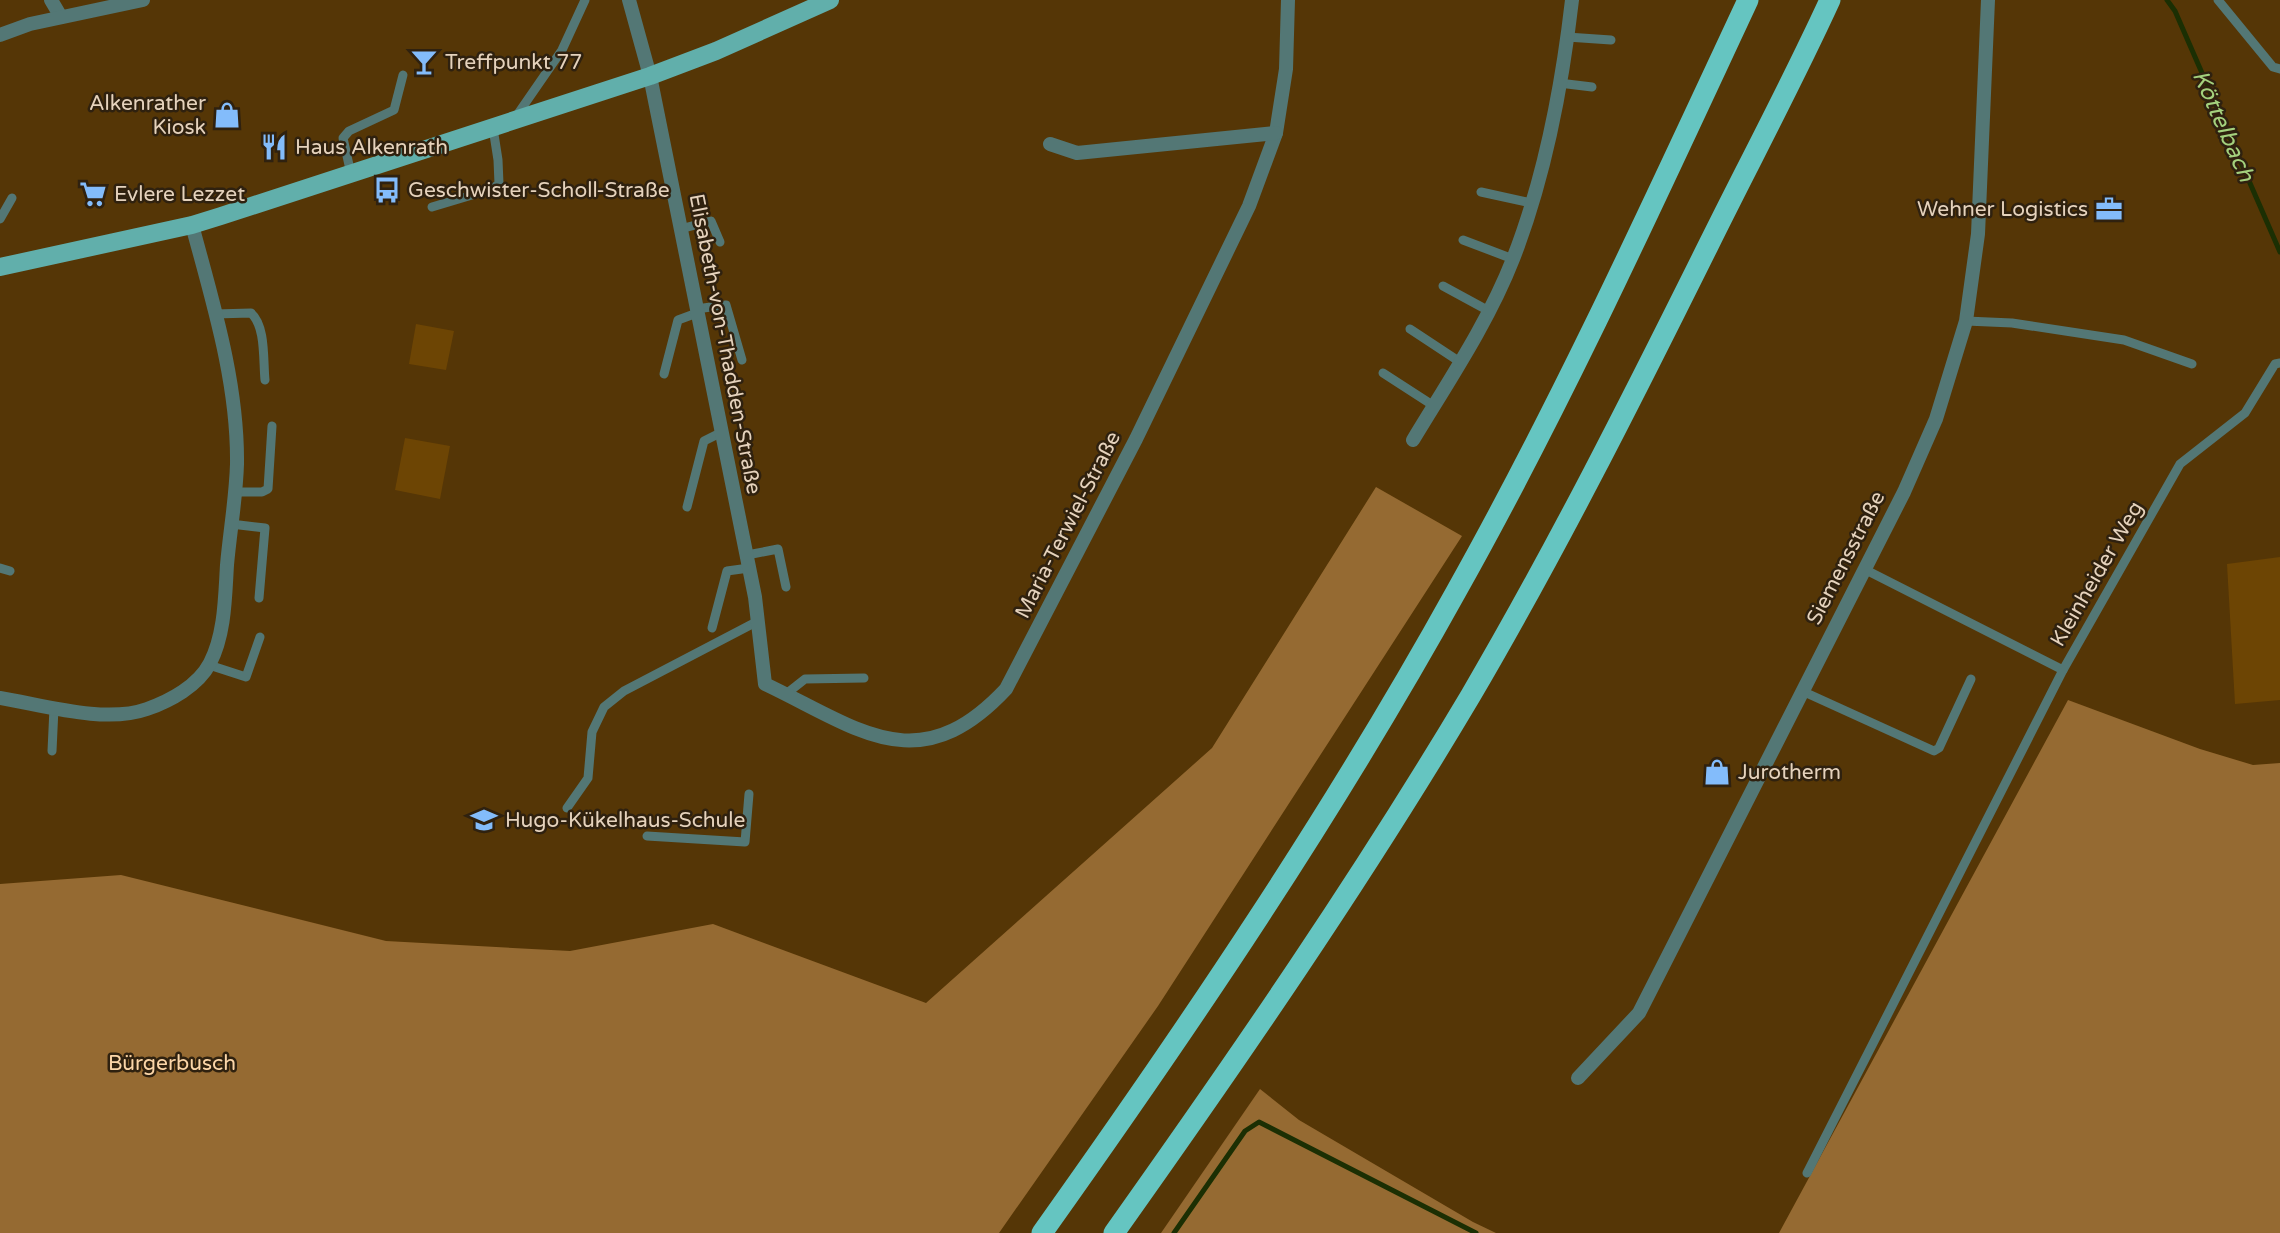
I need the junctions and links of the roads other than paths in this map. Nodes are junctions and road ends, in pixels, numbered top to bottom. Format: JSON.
{"nodes":[{"id":1,"x":51,"y":0,"type":"edge"},
{"id":2,"x":143,"y":0,"type":"edge"},
{"id":3,"x":585,"y":0,"type":"edge"},
{"id":4,"x":629,"y":0,"type":"edge"},
{"id":5,"x":830,"y":0,"type":"edge"},
{"id":6,"x":1288,"y":0,"type":"edge"},
{"id":7,"x":1572,"y":0,"type":"edge"},
{"id":8,"x":1748,"y":0,"type":"edge"},
{"id":9,"x":1830,"y":0,"type":"edge"},
{"id":10,"x":1989,"y":0,"type":"edge"},
{"id":11,"x":2218,"y":0,"type":"edge"},
{"id":12,"x":61,"y":17,"type":"junction"},
{"id":13,"x":0,"y":35,"type":"edge"},
{"id":14,"x":1567,"y":37,"type":"junction"},
{"id":15,"x":1611,"y":40,"type":"dead end"},
{"id":16,"x":2280,"y":69,"type":"edge"},
{"id":17,"x":403,"y":75,"type":"dead end"},
{"id":18,"x":650,"y":76,"type":"junction"},
{"id":19,"x":1559,"y":83,"type":"junction"},
{"id":20,"x":1592,"y":87,"type":"dead end"},
{"id":21,"x":513,"y":121,"type":"junction"},
{"id":22,"x":493,"y":128,"type":"junction"},
{"id":23,"x":1276,"y":133,"type":"junction"},
{"id":24,"x":1050,"y":144,"type":"dead end"},
{"id":25,"x":351,"y":174,"type":"junction"},
{"id":26,"x":1481,"y":192,"type":"dead end"},
{"id":27,"x":12,"y":198,"type":"dead end"},
{"id":28,"x":1531,"y":203,"type":"junction"},
{"id":29,"x":432,"y":208,"type":"dead end"},
{"id":30,"x":0,"y":219,"type":"edge"},
{"id":31,"x":192,"y":225,"type":"junction"},
{"id":32,"x":680,"y":229,"type":"junction"},
{"id":33,"x":1463,"y":240,"type":"dead end"},
{"id":34,"x":720,"y":242,"type":"dead end"},
{"id":35,"x":1513,"y":259,"type":"junction"},
{"id":36,"x":0,"y":267,"type":"edge"},
{"id":37,"x":1443,"y":286,"type":"dead end"},
{"id":38,"x":696,"y":311,"type":"junction"},
{"id":39,"x":1489,"y":311,"type":"junction"},
{"id":40,"x":215,"y":314,"type":"junction"},
{"id":41,"x":1966,"y":321,"type":"junction"},
{"id":42,"x":1410,"y":329,"type":"dead end"},
{"id":43,"x":742,"y":360,"type":"dead end"},
{"id":44,"x":1460,"y":362,"type":"junction"},
{"id":45,"x":2192,"y":363,"type":"dead end"},
{"id":46,"x":2280,"y":363,"type":"edge"},
{"id":47,"x":1383,"y":373,"type":"dead end"},
{"id":48,"x":664,"y":374,"type":"dead end"},
{"id":49,"x":265,"y":380,"type":"dead end"},
{"id":50,"x":1434,"y":406,"type":"junction"},
{"id":51,"x":272,"y":426,"type":"dead end"},
{"id":52,"x":722,"y":432,"type":"junction"},
{"id":53,"x":1413,"y":440,"type":"dead end"},
{"id":54,"x":234,"y":492,"type":"junction"},
{"id":55,"x":687,"y":507,"type":"dead end"},
{"id":56,"x":231,"y":524,"type":"junction"},
{"id":57,"x":748,"y":561,"type":"junction"},
{"id":58,"x":1864,"y":569,"type":"junction"},
{"id":59,"x":786,"y":587,"type":"dead end"},
{"id":60,"x":259,"y":598,"type":"dead end"},
{"id":61,"x":758,"y":621,"type":"junction"},
{"id":62,"x":712,"y":628,"type":"dead end"},
{"id":63,"x":260,"y":637,"type":"dead end"},
{"id":64,"x":209,"y":665,"type":"junction"},
{"id":65,"x":2063,"y":670,"type":"junction"},
{"id":66,"x":864,"y":678,"type":"dead end"},
{"id":67,"x":1971,"y":679,"type":"dead end"},
{"id":68,"x":765,"y":684,"type":"joint"},
{"id":69,"x":1802,"y":691,"type":"junction"},
{"id":70,"x":786,"y":694,"type":"junction"},
{"id":71,"x":0,"y":698,"type":"edge"},
{"id":72,"x":54,"y":708,"type":"junction"},
{"id":73,"x":52,"y":751,"type":"dead end"},
{"id":74,"x":750,"y":794,"type":"dead end"},
{"id":75,"x":567,"y":808,"type":"dead end"},
{"id":76,"x":646,"y":836,"type":"dead end"},
{"id":77,"x":1577,"y":1078,"type":"dead end"},
{"id":78,"x":1807,"y":1173,"type":"dead end"},
{"id":79,"x":1042,"y":1233,"type":"edge"},
{"id":80,"x":1114,"y":1233,"type":"edge"}],
"edges":[{"from":1,"to":12,"type":"street"},
{"from":2,"to":12,"type":"street"},
{"from":3,"to":21,"type":"lane"},
{"from":4,"to":18,"type":"street","name":"Elisabeth-von-Thadden-Straße"},
{"from":5,"to":18,"type":"main road"},
{"from":6,"to":23,"type":"street","name":"Maria-Terwiel-Straße"},
{"from":7,"to":14,"type":"street"},
{"from":8,"to":79,"type":"highway"},
{"from":9,"to":80,"type":"highway"},
{"from":10,"to":41,"type":"street","name":"Siemensstraße"},
{"from":11,"to":16,"type":"lane"},
{"from":12,"to":13,"type":"street"},
{"from":14,"to":15,"type":"lane"},
{"from":14,"to":19,"type":"street"},
{"from":17,"to":25,"type":"lane"},
{"from":18,"to":21,"type":"main road"},
{"from":18,"to":32,"type":"street","name":"Elisabeth-von-Thadden-Straße"},
{"from":19,"to":20,"type":"lane"},
{"from":19,"to":28,"type":"street"},
{"from":21,"to":22,"type":"main road"},
{"from":22,"to":25,"type":"main road"},
{"from":22,"to":29,"type":"lane"},
{"from":23,"to":24,"type":"street"},
{"from":23,"to":70,"type":"street","name":"Maria-Terwiel-Straße"},
{"from":25,"to":31,"type":"main road"},
{"from":26,"to":28,"type":"lane"},
{"from":27,"to":30,"type":"lane"},
{"from":28,"to":35,"type":"street"},
{"from":31,"to":36,"type":"main road"},
{"from":31,"to":40,"type":"street"},
{"from":32,"to":34,"type":"lane"},
{"from":32,"to":38,"type":"street","name":"Elisabeth-von-Thadden-Straße"},
{"from":33,"to":35,"type":"lane"},
{"from":35,"to":39,"type":"street"},
{"from":37,"to":39,"type":"lane"},
{"from":38,"to":43,"type":"lane"},
{"from":38,"to":48,"type":"lane"},
{"from":38,"to":52,"type":"street","name":"Elisabeth-von-Thadden-Straße"},
{"from":39,"to":44,"type":"street"},
{"from":40,"to":49,"type":"lane"},
{"from":40,"to":54,"type":"street"},
{"from":41,"to":45,"type":"lane"},
{"from":41,"to":58,"type":"street","name":"Siemensstraße"},
{"from":42,"to":44,"type":"lane"},
{"from":44,"to":50,"type":"street"},
{"from":46,"to":65,"type":"lane","name":"Kleinheider Weg"},
{"from":47,"to":50,"type":"lane"},
{"from":50,"to":53,"type":"street"},
{"from":51,"to":54,"type":"lane"},
{"from":52,"to":55,"type":"lane"},
{"from":52,"to":57,"type":"street","name":"Elisabeth-von-Thadden-Straße"},
{"from":54,"to":56,"type":"street"},
{"from":56,"to":60,"type":"lane"},
{"from":56,"to":64,"type":"street"},
{"from":57,"to":59,"type":"lane"},
{"from":57,"to":61,"type":"street","name":"Elisabeth-von-Thadden-Straße"},
{"from":57,"to":62,"type":"lane"},
{"from":58,"to":65,"type":"lane","name":"Kleinheider Weg"},
{"from":58,"to":69,"type":"street","name":"Siemensstraße"},
{"from":61,"to":68,"type":"street","name":"Elisabeth-von-Thadden-Straße"},
{"from":61,"to":75,"type":"lane"},
{"from":63,"to":64,"type":"lane"},
{"from":64,"to":72,"type":"street"},
{"from":65,"to":78,"type":"lane"},
{"from":66,"to":70,"type":"lane"},
{"from":67,"to":69,"type":"lane"},
{"from":68,"to":70,"type":"street","name":"Maria-Terwiel-Straße"},
{"from":69,"to":77,"type":"street","name":"Siemensstraße"},
{"from":71,"to":72,"type":"street"},
{"from":72,"to":73,"type":"lane"},
{"from":74,"to":76,"type":"lane"}]}
